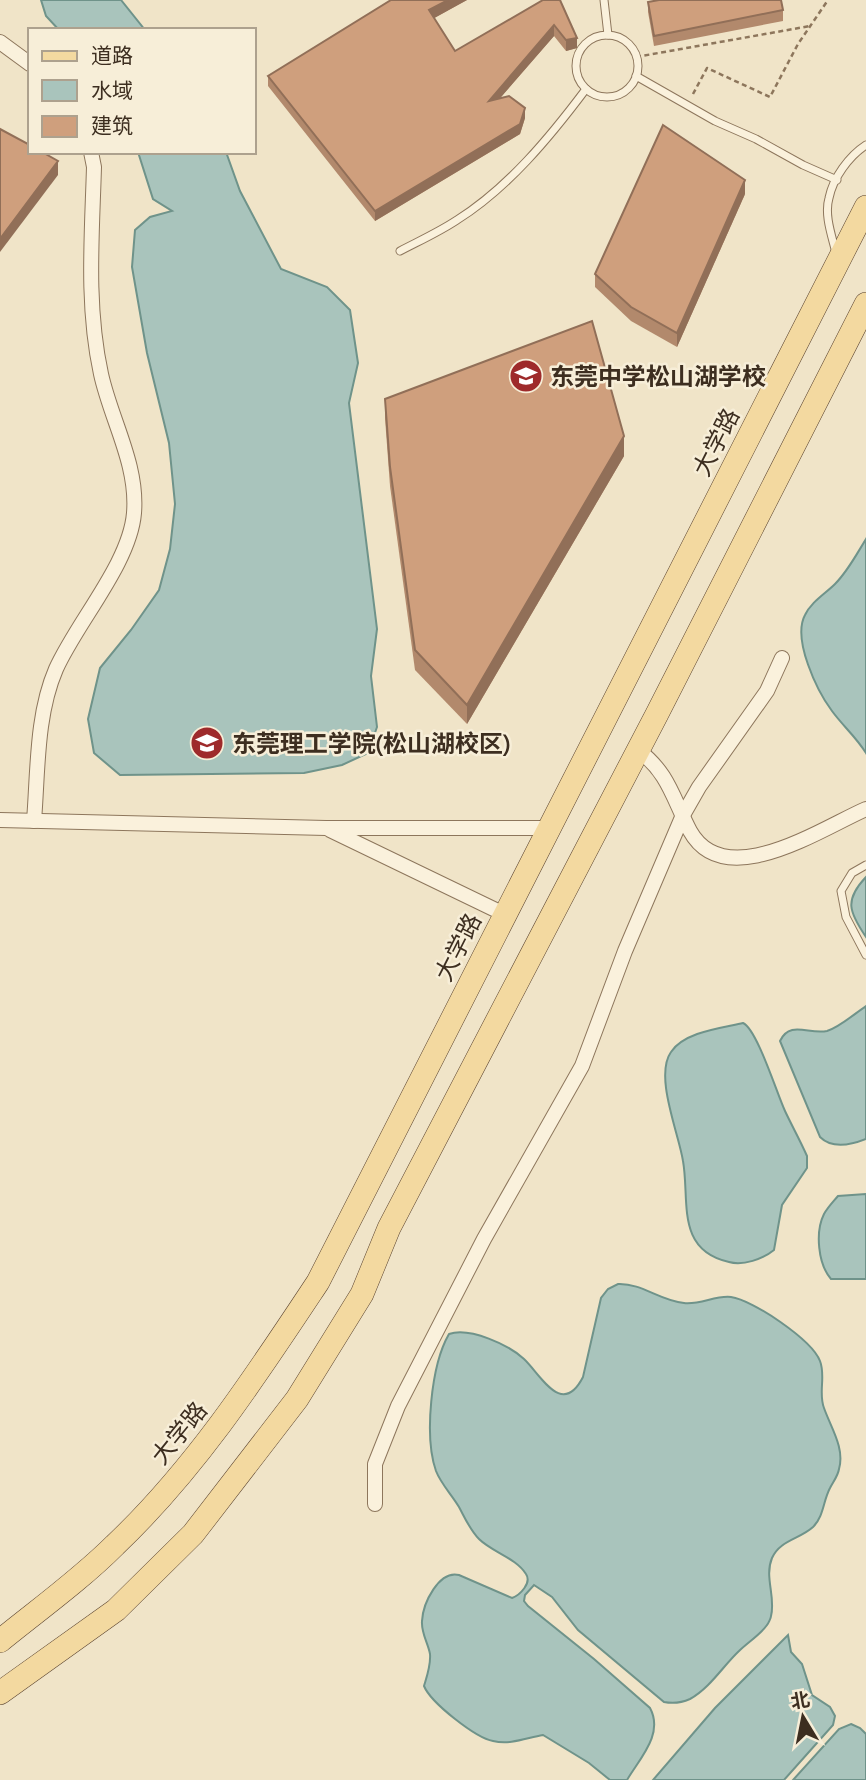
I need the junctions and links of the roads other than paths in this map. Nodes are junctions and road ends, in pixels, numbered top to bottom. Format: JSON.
{"nodes":[{"id":1,"x":604,"y":0,"type":"edge"},
{"id":2,"x":608,"y":35,"type":"junction"},
{"id":3,"x":0,"y":42,"type":"edge"},
{"id":4,"x":28,"y":63,"type":"edge"},
{"id":5,"x":636,"y":76,"type":"junction"},
{"id":6,"x":586,"y":89,"type":"junction"},
{"id":7,"x":866,"y":145,"type":"edge"},
{"id":8,"x":92,"y":154,"type":"edge"},
{"id":9,"x":837,"y":180,"type":"junction"},
{"id":10,"x":866,"y":206,"type":"edge"},
{"id":11,"x":400,"y":251,"type":"dead end"},
{"id":12,"x":838,"y":261,"type":"junction"},
{"id":13,"x":866,"y":304,"type":"edge"},
{"id":14,"x":782,"y":658,"type":"dead end"},
{"id":15,"x":638,"y":750,"type":"junction"},
{"id":16,"x":866,"y":809,"type":"edge"},
{"id":17,"x":683,"y":815,"type":"junction"},
{"id":18,"x":0,"y":820,"type":"edge"},
{"id":19,"x":34,"y":821,"type":"junction"},
{"id":20,"x":326,"y":828,"type":"junction"},
{"id":21,"x":548,"y":828,"type":"junction"},
{"id":22,"x":866,"y":864,"type":"edge"},
{"id":23,"x":505,"y":914,"type":"junction"},
{"id":24,"x":866,"y":955,"type":"edge"},
{"id":25,"x":375,"y":1504,"type":"dead end"},
{"id":26,"x":0,"y":1641,"type":"edge"},
{"id":27,"x":0,"y":1693,"type":"edge"}],
"edges":[{"from":1,"to":2,"type":"lane"},
{"from":2,"to":5,"type":"lane"},
{"from":2,"to":6,"type":"lane"},
{"from":3,"to":4,"type":"street"},
{"from":5,"to":6,"type":"lane"},
{"from":5,"to":9,"type":"lane"},
{"from":6,"to":11,"type":"lane"},
{"from":7,"to":9,"type":"lane"},
{"from":8,"to":19,"type":"street"},
{"from":9,"to":12,"type":"lane"},
{"from":10,"to":12,"type":"main road","name":"大学路"},
{"from":12,"to":21,"type":"main road","name":"大学路"},
{"from":13,"to":15,"type":"main road"},
{"from":14,"to":17,"type":"street"},
{"from":15,"to":17,"type":"street"},
{"from":15,"to":27,"type":"main road"},
{"from":16,"to":17,"type":"street"},
{"from":17,"to":25,"type":"street"},
{"from":18,"to":19,"type":"street"},
{"from":19,"to":20,"type":"street"},
{"from":20,"to":21,"type":"street"},
{"from":20,"to":23,"type":"street"},
{"from":21,"to":23,"type":"main road","name":"大学路"},
{"from":22,"to":24,"type":"lane"},
{"from":23,"to":26,"type":"main road","name":"大学路"}]}
